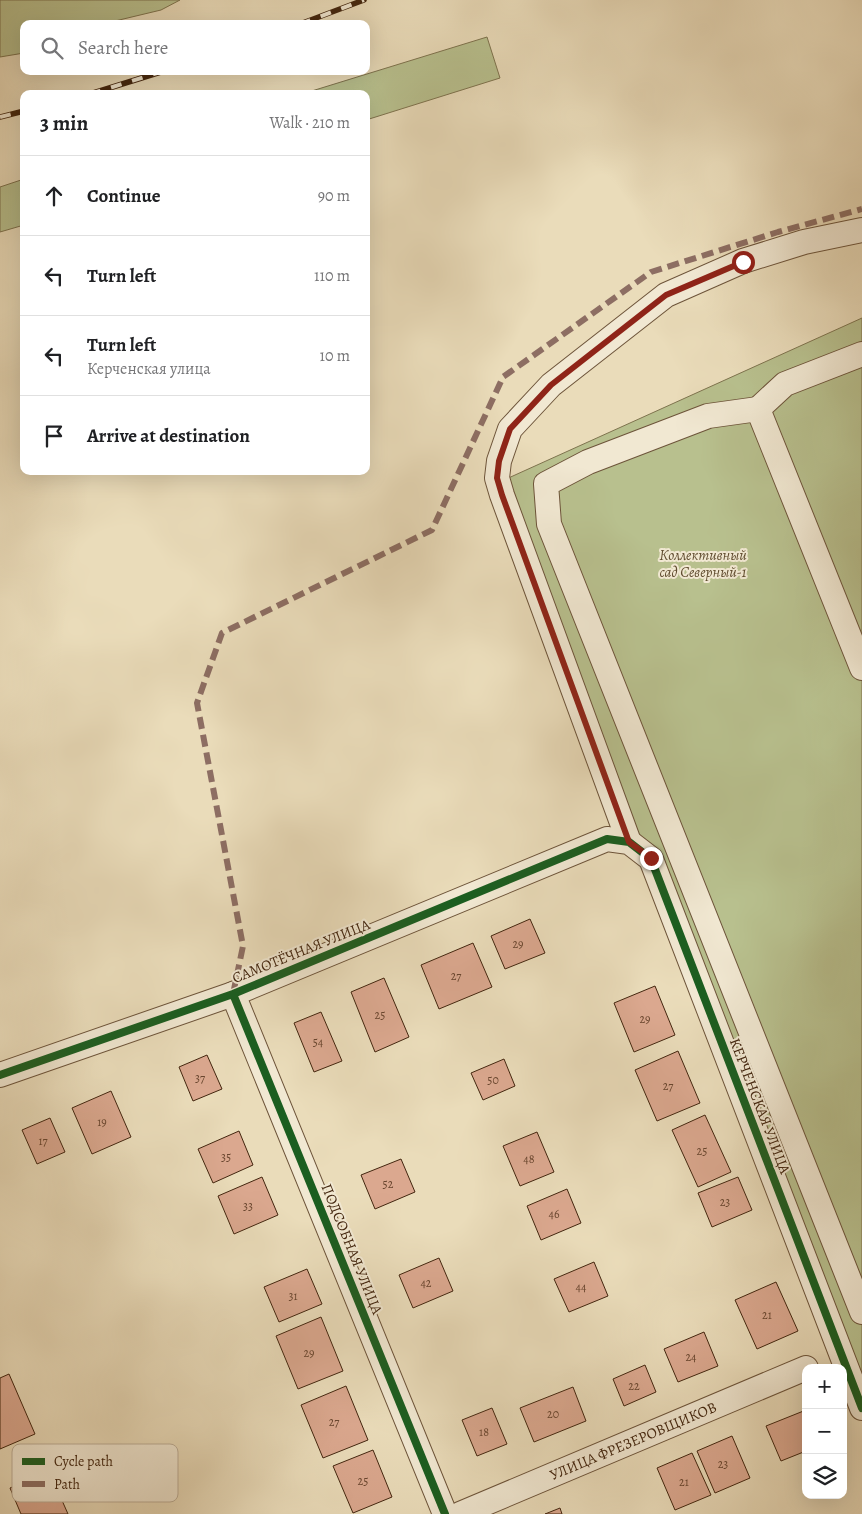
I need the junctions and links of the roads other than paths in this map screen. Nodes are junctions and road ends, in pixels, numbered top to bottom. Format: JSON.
{"nodes":[{"id":1,"x":862,"y":230,"type":"edge"},
{"id":2,"x":862,"y":354,"type":"edge"},
{"id":3,"x":758,"y":409,"type":"junction"},
{"id":4,"x":862,"y":668,"type":"edge"},
{"id":5,"x":618,"y":840,"type":"junction"},
{"id":6,"x":233,"y":994,"type":"junction"},
{"id":7,"x":0,"y":1075,"type":"edge"},
{"id":8,"x":862,"y":1312,"type":"edge"},
{"id":9,"x":840,"y":1354,"type":"junction"},
{"id":10,"x":816,"y":1364,"type":"edge"},
{"id":11,"x":802,"y":1370,"type":"edge"},
{"id":12,"x":862,"y":1408,"type":"edge"},
{"id":13,"x":445,"y":1514,"type":"edge"},
{"id":14,"x":460,"y":1514,"type":"edge"}],
"edges":[{"from":1,"to":5,"type":"street"},
{"from":2,"to":3,"type":"street"},
{"from":3,"to":4,"type":"street"},
{"from":3,"to":8,"type":"street"},
{"from":5,"to":6,"type":"street","name":"САМОТЁЧНАЯ УЛИЦА"},
{"from":5,"to":9,"type":"street","name":"КЕРЧЕНСКАЯ УЛИЦА"},
{"from":6,"to":7,"type":"street","name":"САМОТЁЧНАЯ УЛИЦА"},
{"from":6,"to":13,"type":"street","name":"ПОДСОБНАЯ УЛИЦА"},
{"from":9,"to":10,"type":"street","name":"УЛИЦА ФРЕЗЕРОВЩИКОВ"},
{"from":9,"to":12,"type":"street","name":"КЕРЧЕНСКАЯ УЛИЦА"},
{"from":11,"to":14,"type":"street","name":"УЛИЦА ФРЕЗЕРОВЩИКОВ"}]}
